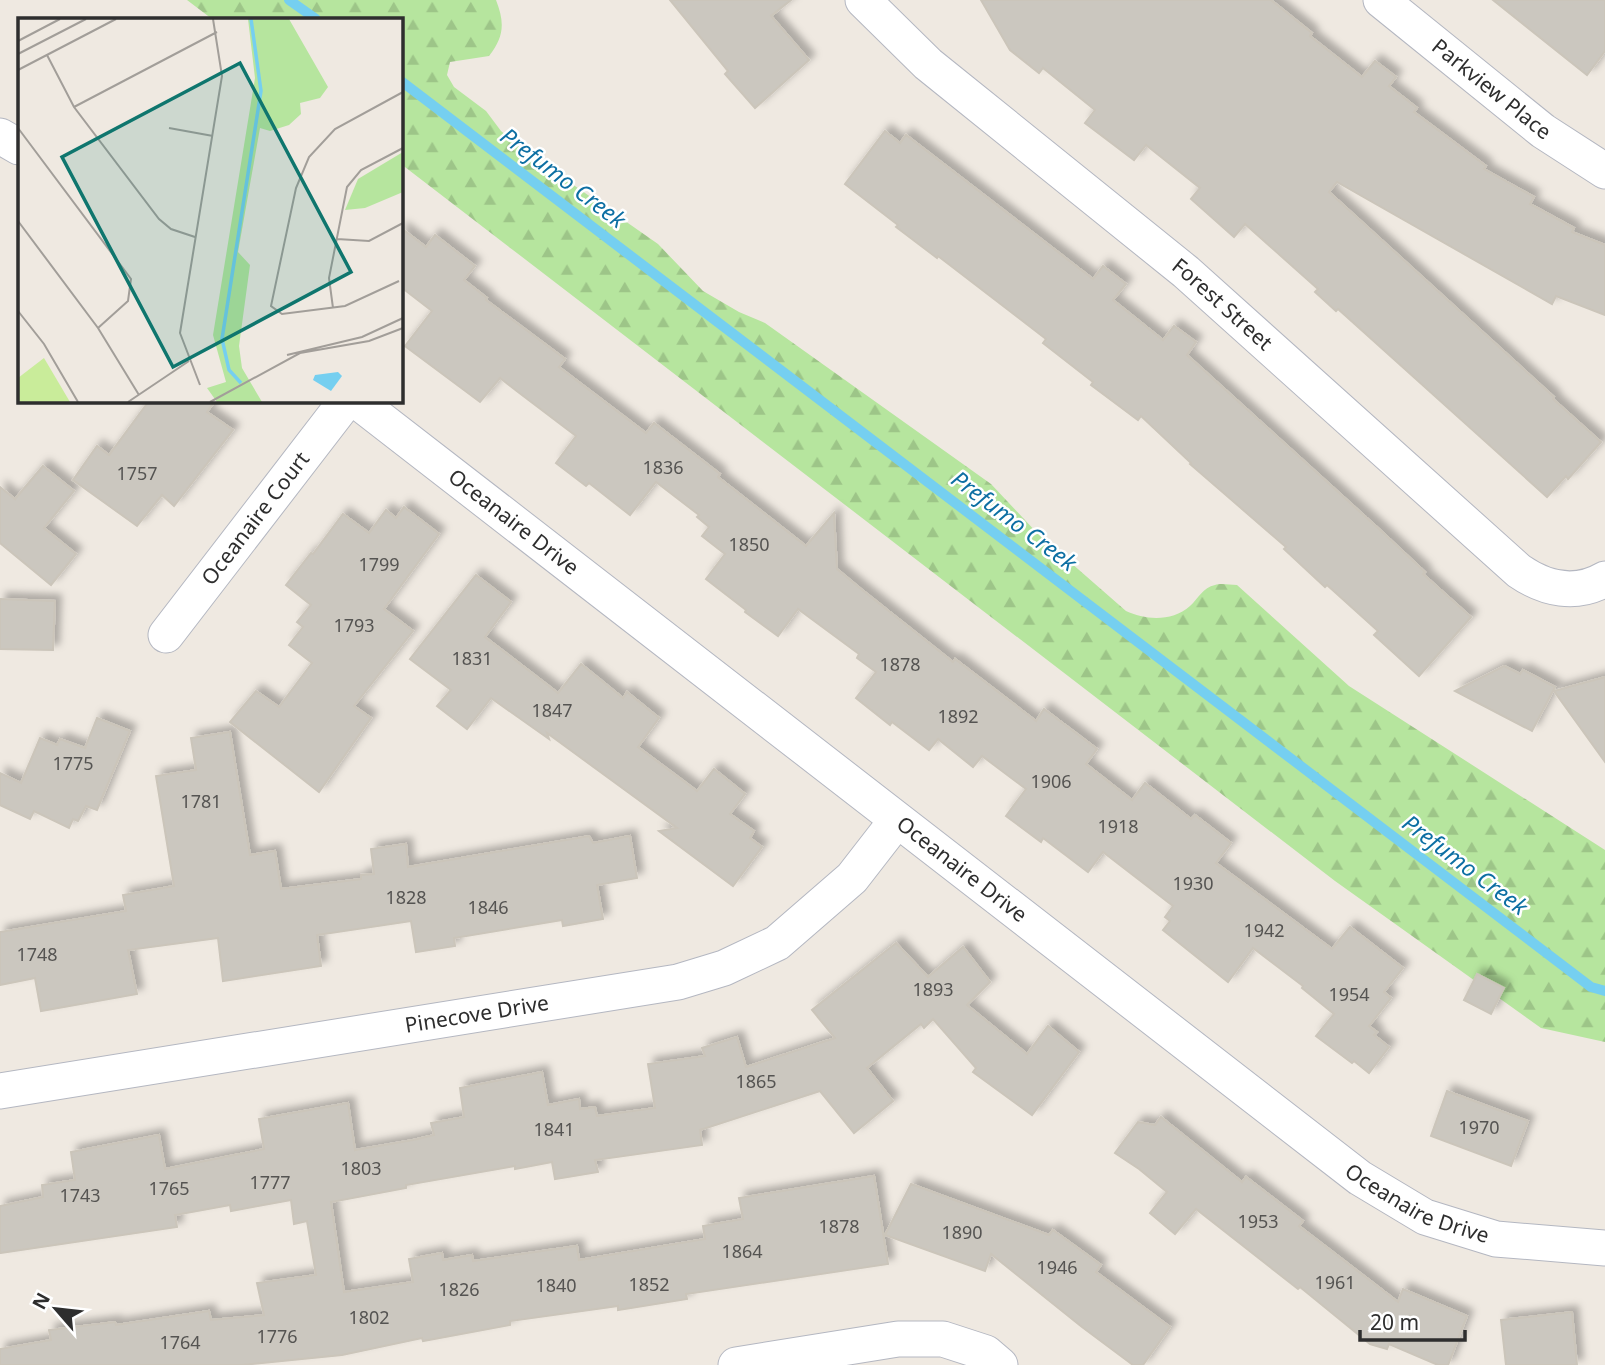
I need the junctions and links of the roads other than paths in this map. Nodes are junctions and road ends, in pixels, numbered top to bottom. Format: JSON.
{"nodes":[{"id":1,"x":863,"y":0,"type":"edge"},
{"id":2,"x":1381,"y":0,"type":"edge"},
{"id":3,"x":0,"y":136,"type":"edge"},
{"id":4,"x":18,"y":145,"type":"edge"},
{"id":5,"x":1605,"y":170,"type":"edge"},
{"id":6,"x":345,"y":402,"type":"edge"},
{"id":7,"x":358,"y":402,"type":"edge"},
{"id":8,"x":1596,"y":583,"type":"edge"},
{"id":9,"x":166,"y":635,"type":"dead end"},
{"id":10,"x":897,"y":820,"type":"junction"},
{"id":11,"x":0,"y":1091,"type":"edge"},
{"id":12,"x":1605,"y":1248,"type":"edge"},
{"id":13,"x":736,"y":1365,"type":"edge"},
{"id":14,"x":1000,"y":1365,"type":"edge"}],
"edges":[{"from":1,"to":8,"type":"street","name":"Forest Street"},
{"from":2,"to":5,"type":"street","name":"Parkview Place"},
{"from":3,"to":4,"type":"street"},
{"from":6,"to":9,"type":"street","name":"Oceanaire Court"},
{"from":7,"to":10,"type":"street","name":"Oceanaire Drive"},
{"from":10,"to":11,"type":"street","name":"Pinecove Drive"},
{"from":10,"to":12,"type":"street","name":"Oceanaire Drive"},
{"from":13,"to":14,"type":"street"}]}
